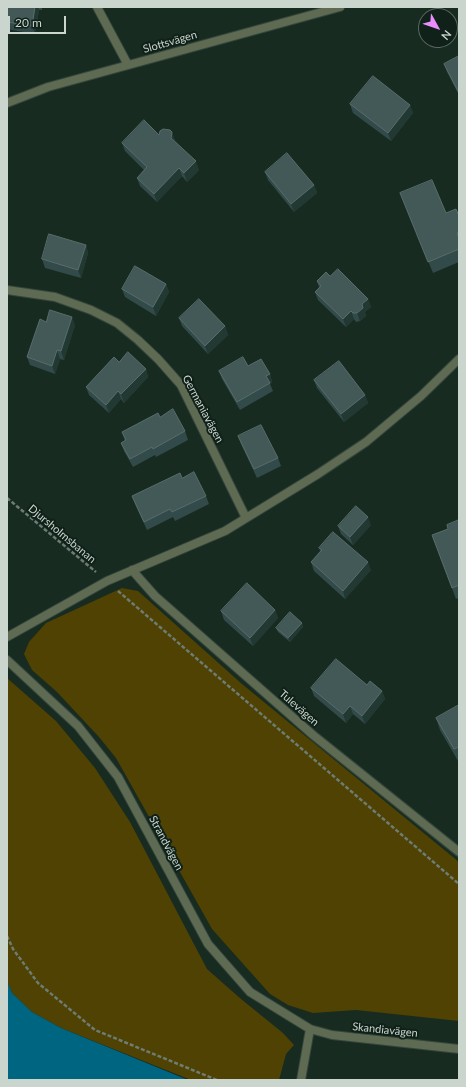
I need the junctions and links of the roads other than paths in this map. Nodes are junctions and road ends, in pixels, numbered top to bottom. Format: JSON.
{"nodes":[{"id":1,"x":96,"y":7,"type":"edge"},
{"id":2,"x":340,"y":7,"type":"edge"},
{"id":3,"x":128,"y":65,"type":"junction"},
{"id":4,"x":7,"y":103,"type":"edge"},
{"id":5,"x":7,"y":290,"type":"edge"},
{"id":6,"x":459,"y":359,"type":"edge"},
{"id":7,"x":246,"y":518,"type":"junction"},
{"id":8,"x":132,"y":570,"type":"junction"},
{"id":9,"x":7,"y":637,"type":"edge"},
{"id":10,"x":7,"y":660,"type":"edge"},
{"id":11,"x":459,"y":852,"type":"edge"},
{"id":12,"x":310,"y":1029,"type":"junction"},
{"id":13,"x":459,"y":1049,"type":"edge"},
{"id":14,"x":301,"y":1080,"type":"edge"}],
"edges":[{"from":1,"to":3,"type":"street"},
{"from":2,"to":3,"type":"street","name":"Slottsvägen"},
{"from":3,"to":4,"type":"street","name":"Slottsvägen"},
{"from":5,"to":7,"type":"street","name":"Germaniavägen"},
{"from":6,"to":7,"type":"street"},
{"from":7,"to":8,"type":"street"},
{"from":8,"to":9,"type":"street"},
{"from":8,"to":11,"type":"street","name":"Tulevägen"},
{"from":10,"to":12,"type":"street","name":"Strandvägen"},
{"from":12,"to":13,"type":"street","name":"Skandiavägen"},
{"from":12,"to":14,"type":"street"}]}
